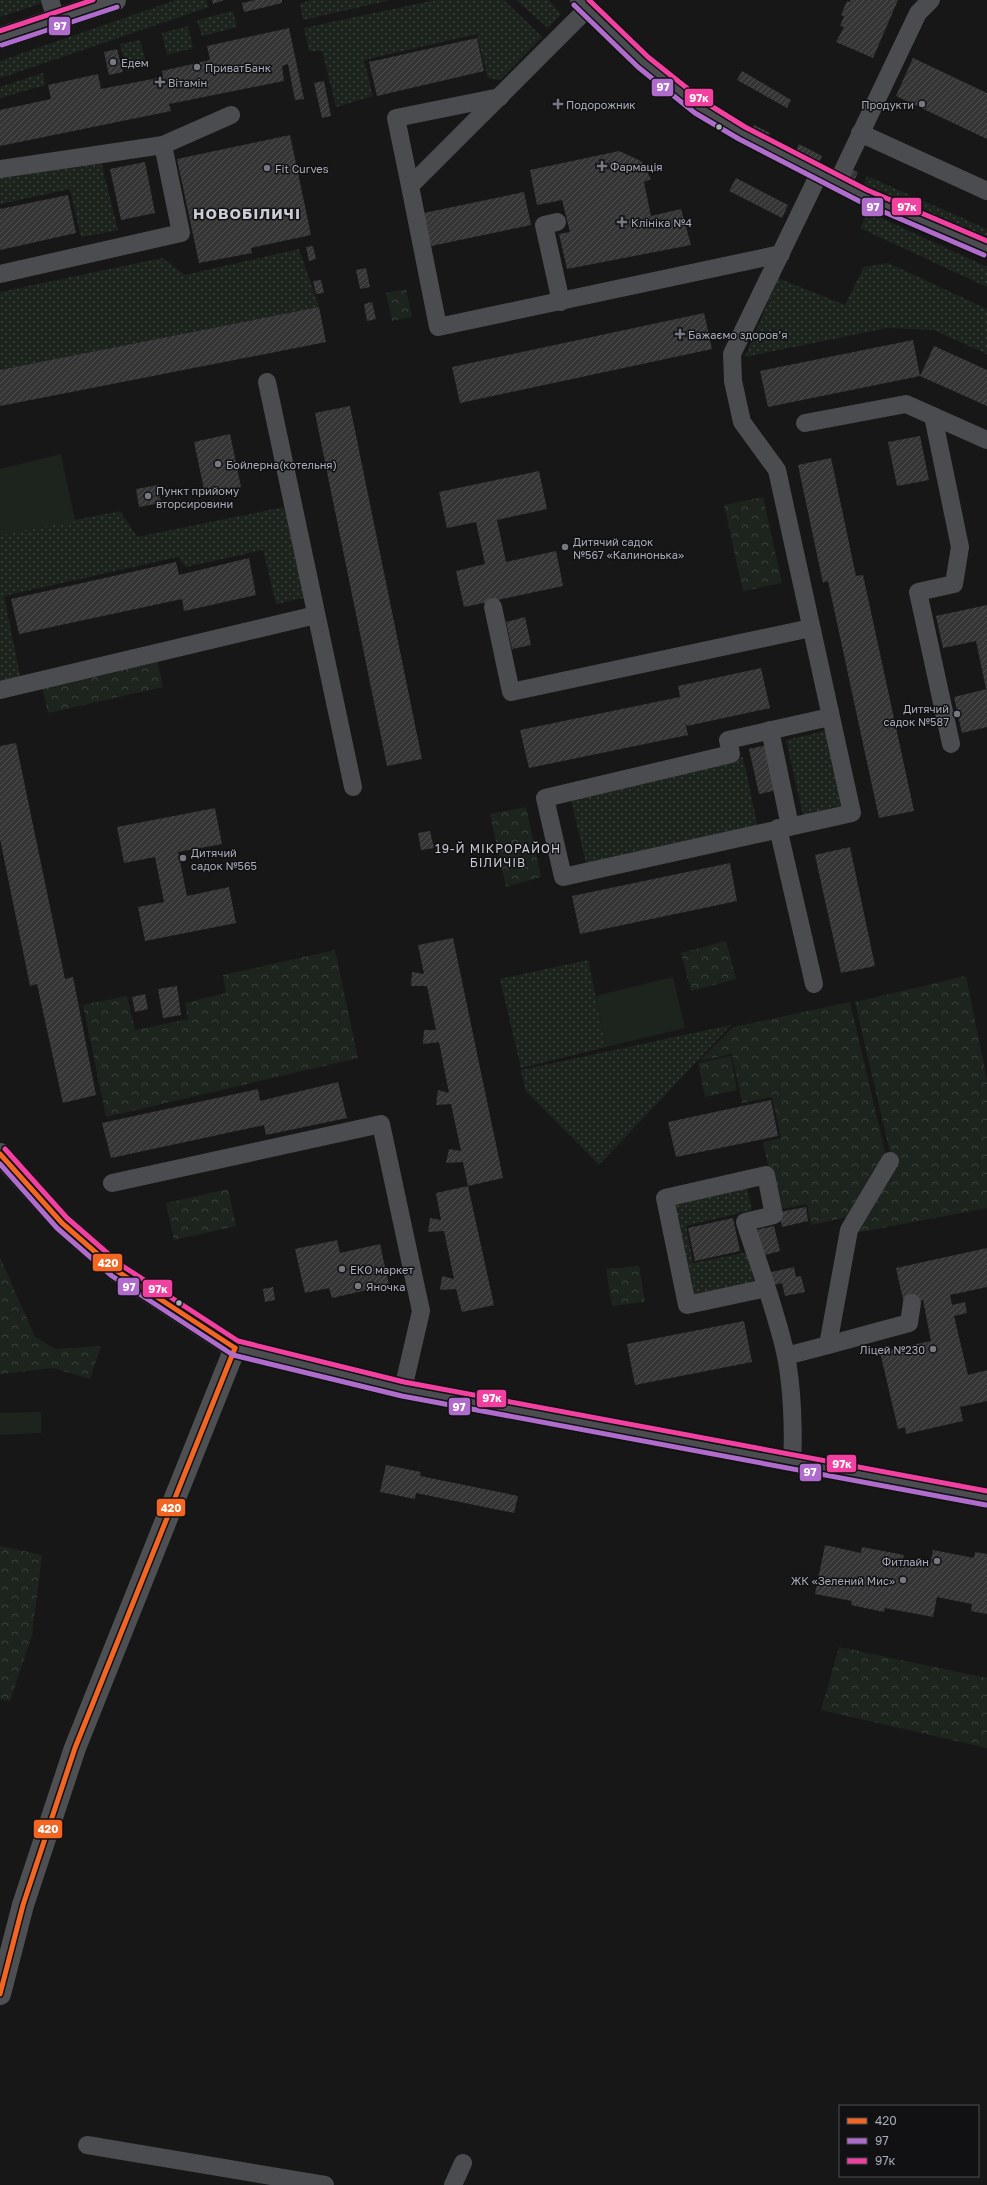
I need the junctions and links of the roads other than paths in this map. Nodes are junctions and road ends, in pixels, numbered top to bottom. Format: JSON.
{"nodes":[{"id":1,"x":115,"y":0,"type":"edge"},
{"id":2,"x":930,"y":0,"type":"edge"},
{"id":3,"x":583,"y":4,"type":"edge"},
{"id":4,"x":53,"y":10,"type":"edge"},
{"id":5,"x":0,"y":38,"type":"edge"},
{"id":6,"x":500,"y":97,"type":"junction"},
{"id":7,"x":231,"y":115,"type":"dead end"},
{"id":8,"x":860,"y":133,"type":"junction"},
{"id":9,"x":163,"y":145,"type":"junction"},
{"id":10,"x":0,"y":169,"type":"edge"},
{"id":11,"x":819,"y":174,"type":"junction"},
{"id":12,"x":837,"y":183,"type":"junction"},
{"id":13,"x":410,"y":186,"type":"junction"},
{"id":14,"x":987,"y":191,"type":"edge"},
{"id":15,"x":558,"y":222,"type":"dead end"},
{"id":16,"x":987,"y":249,"type":"edge"},
{"id":17,"x":781,"y":254,"type":"junction"},
{"id":18,"x":0,"y":274,"type":"edge"},
{"id":19,"x":561,"y":302,"type":"junction"},
{"id":20,"x":267,"y":382,"type":"dead end"},
{"id":21,"x":933,"y":416,"type":"junction"},
{"id":22,"x":805,"y":423,"type":"dead end"},
{"id":23,"x":987,"y":440,"type":"edge"},
{"id":24,"x":493,"y":607,"type":"dead end"},
{"id":25,"x":316,"y":615,"type":"junction"},
{"id":26,"x":811,"y":628,"type":"junction"},
{"id":27,"x":0,"y":690,"type":"edge"},
{"id":28,"x":830,"y":717,"type":"junction"},
{"id":29,"x":770,"y":730,"type":"junction"},
{"id":30,"x":951,"y":744,"type":"dead end"},
{"id":31,"x":353,"y":787,"type":"dead end"},
{"id":32,"x":784,"y":827,"type":"junction"},
{"id":33,"x":814,"y":984,"type":"dead end"},
{"id":34,"x":0,"y":1154,"type":"edge"},
{"id":35,"x":890,"y":1161,"type":"dead end"},
{"id":36,"x":112,"y":1183,"type":"dead end"},
{"id":37,"x":766,"y":1288,"type":"junction"},
{"id":38,"x":912,"y":1302,"type":"dead end"},
{"id":39,"x":828,"y":1345,"type":"junction"},
{"id":40,"x":235,"y":1348,"type":"junction"},
{"id":41,"x":786,"y":1356,"type":"junction"},
{"id":42,"x":403,"y":1389,"type":"junction"},
{"id":43,"x":792,"y":1462,"type":"junction"},
{"id":44,"x":987,"y":1498,"type":"edge"},
{"id":45,"x":0,"y":1994,"type":"edge"},
{"id":46,"x":87,"y":2145,"type":"dead end"},
{"id":47,"x":463,"y":2163,"type":"dead end"},
{"id":48,"x":326,"y":2185,"type":"edge"},
{"id":49,"x":452,"y":2185,"type":"edge"}],
"edges":[{"from":1,"to":4,"type":"main road"},
{"from":2,"to":8,"type":"street"},
{"from":3,"to":6,"type":"street"},
{"from":3,"to":11,"type":"street"},
{"from":4,"to":5,"type":"main road"},
{"from":6,"to":13,"type":"street"},
{"from":6,"to":13,"type":"street"},
{"from":7,"to":9,"type":"street"},
{"from":8,"to":12,"type":"street"},
{"from":8,"to":14,"type":"street"},
{"from":9,"to":10,"type":"street"},
{"from":9,"to":18,"type":"street"},
{"from":11,"to":12,"type":"street"},
{"from":11,"to":17,"type":"street"},
{"from":12,"to":16,"type":"street"},
{"from":13,"to":19,"type":"street"},
{"from":15,"to":19,"type":"street"},
{"from":17,"to":19,"type":"street"},
{"from":17,"to":26,"type":"street"},
{"from":20,"to":25,"type":"street"},
{"from":21,"to":22,"type":"street"},
{"from":21,"to":23,"type":"street"},
{"from":21,"to":30,"type":"street"},
{"from":24,"to":26,"type":"street"},
{"from":25,"to":27,"type":"street"},
{"from":25,"to":31,"type":"street"},
{"from":26,"to":28,"type":"street"},
{"from":28,"to":29,"type":"street"},
{"from":28,"to":32,"type":"street"},
{"from":29,"to":32,"type":"street"},
{"from":29,"to":32,"type":"street"},
{"from":32,"to":33,"type":"street"},
{"from":34,"to":40,"type":"main road"},
{"from":35,"to":39,"type":"street"},
{"from":36,"to":42,"type":"street"},
{"from":37,"to":37,"type":"street"},
{"from":37,"to":41,"type":"street"},
{"from":38,"to":39,"type":"street"},
{"from":39,"to":41,"type":"street"},
{"from":40,"to":42,"type":"street"},
{"from":40,"to":45,"type":"main road"},
{"from":41,"to":43,"type":"street"},
{"from":42,"to":43,"type":"street"},
{"from":43,"to":44,"type":"street"},
{"from":46,"to":48,"type":"street"},
{"from":47,"to":49,"type":"street"}]}
